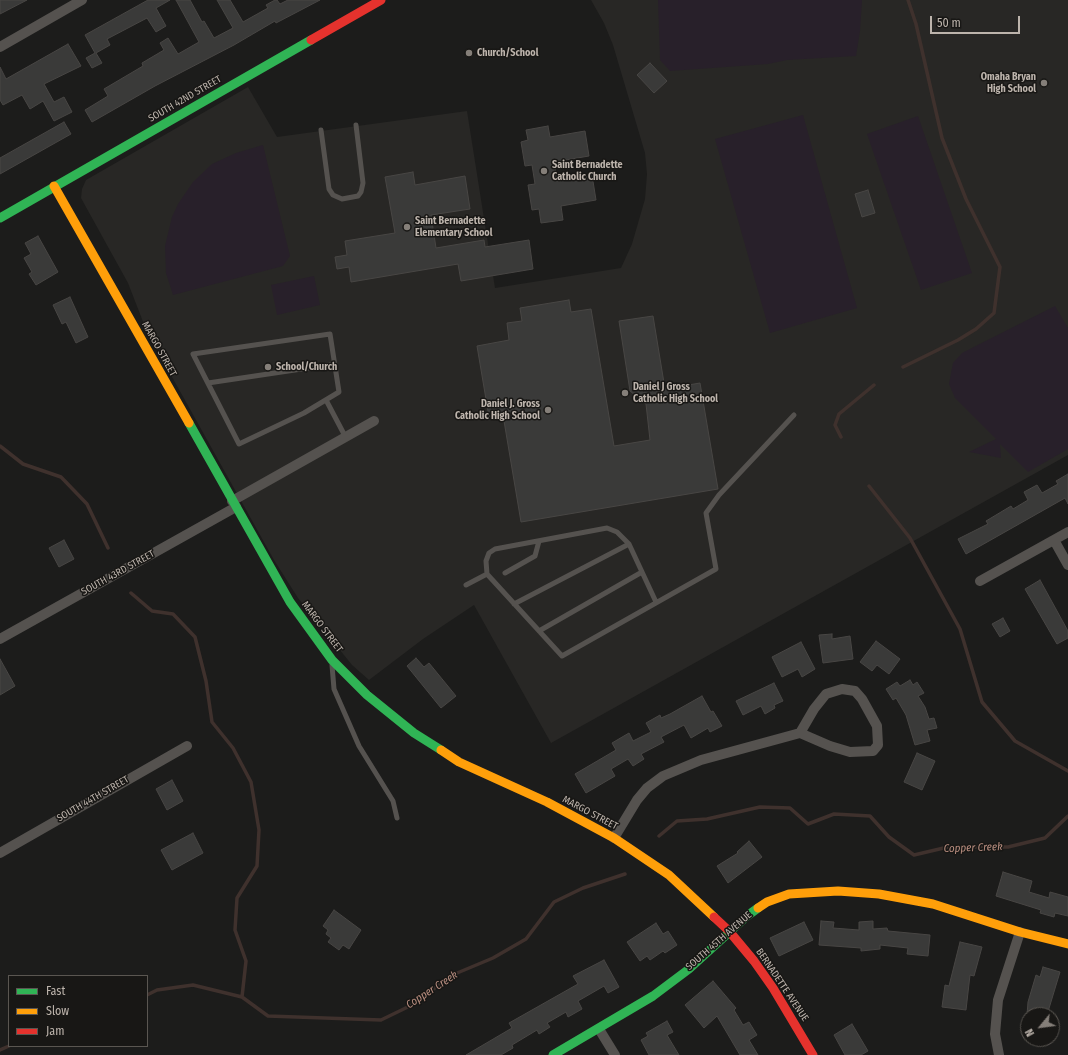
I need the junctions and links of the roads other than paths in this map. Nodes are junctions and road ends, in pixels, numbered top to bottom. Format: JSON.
{"nodes":[{"id":1,"x":82,"y":0,"type":"edge"},
{"id":2,"x":380,"y":0,"type":"edge"},
{"id":3,"x":0,"y":47,"type":"edge"},
{"id":4,"x":356,"y":125,"type":"dead end"},
{"id":5,"x":321,"y":130,"type":"dead end"},
{"id":6,"x":54,"y":186,"type":"junction"},
{"id":7,"x":0,"y":218,"type":"edge"},
{"id":8,"x":335,"y":364,"type":"junction"},
{"id":9,"x":208,"y":383,"type":"junction"},
{"id":10,"x":326,"y":400,"type":"junction"},
{"id":11,"x":794,"y":415,"type":"dead end"},
{"id":12,"x":374,"y":421,"type":"dead end"},
{"id":13,"x":345,"y":436,"type":"junction"},
{"id":14,"x":234,"y":504,"type":"junction"},
{"id":15,"x":1068,"y":532,"type":"edge"},
{"id":16,"x":1054,"y":540,"type":"junction"},
{"id":17,"x":539,"y":541,"type":"junction"},
{"id":18,"x":629,"y":544,"type":"junction"},
{"id":19,"x":1068,"y":565,"type":"edge"},
{"id":20,"x":642,"y":572,"type":"junction"},
{"id":21,"x":505,"y":573,"type":"dead end"},
{"id":22,"x":487,"y":574,"type":"junction"},
{"id":23,"x":980,"y":581,"type":"dead end"},
{"id":24,"x":466,"y":585,"type":"dead end"},
{"id":25,"x":656,"y":602,"type":"junction"},
{"id":26,"x":514,"y":604,"type":"junction"},
{"id":27,"x":540,"y":631,"type":"junction"},
{"id":28,"x":0,"y":639,"type":"edge"},
{"id":29,"x":332,"y":660,"type":"junction"},
{"id":30,"x":800,"y":733,"type":"junction"},
{"id":31,"x":187,"y":746,"type":"dead end"},
{"id":32,"x":396,"y":818,"type":"dead end"},
{"id":33,"x":614,"y":838,"type":"junction"},
{"id":34,"x":0,"y":853,"type":"edge"},
{"id":35,"x":729,"y":931,"type":"junction"},
{"id":36,"x":1020,"y":932,"type":"junction"},
{"id":37,"x":1068,"y":944,"type":"edge"},
{"id":38,"x":599,"y":1029,"type":"junction"},
{"id":39,"x":553,"y":1055,"type":"edge"},
{"id":40,"x":615,"y":1055,"type":"edge"},
{"id":41,"x":813,"y":1055,"type":"edge"},
{"id":42,"x":999,"y":1055,"type":"edge"}],
"edges":[{"from":1,"to":3,"type":"street"},
{"from":2,"to":6,"type":"street","name":"SOUTH 42ND STREET"},
{"from":4,"to":5,"type":"lane"},
{"from":6,"to":7,"type":"street","name":"SOUTH 42ND STREET"},
{"from":6,"to":14,"type":"street","name":"MARGO STREET"},
{"from":8,"to":9,"type":"lane"},
{"from":8,"to":9,"type":"lane"},
{"from":8,"to":10,"type":"lane"},
{"from":9,"to":10,"type":"lane"},
{"from":10,"to":13,"type":"lane"},
{"from":11,"to":25,"type":"lane"},
{"from":12,"to":13,"type":"street","name":"SOUTH 43RD STREET"},
{"from":13,"to":14,"type":"street","name":"SOUTH 43RD STREET"},
{"from":14,"to":28,"type":"street","name":"SOUTH 43RD STREET"},
{"from":14,"to":29,"type":"street","name":"MARGO STREET"},
{"from":15,"to":16,"type":"street"},
{"from":16,"to":19,"type":"street"},
{"from":16,"to":23,"type":"street"},
{"from":17,"to":18,"type":"lane"},
{"from":17,"to":21,"type":"lane"},
{"from":17,"to":22,"type":"lane"},
{"from":18,"to":20,"type":"lane"},
{"from":18,"to":26,"type":"lane"},
{"from":20,"to":25,"type":"lane"},
{"from":20,"to":27,"type":"lane"},
{"from":22,"to":24,"type":"lane"},
{"from":22,"to":26,"type":"lane"},
{"from":25,"to":27,"type":"lane"},
{"from":26,"to":27,"type":"lane"},
{"from":29,"to":32,"type":"lane"},
{"from":29,"to":33,"type":"street","name":"MARGO STREET"},
{"from":30,"to":30,"type":"street"},
{"from":30,"to":33,"type":"street"},
{"from":31,"to":34,"type":"street","name":"SOUTH 44TH STREET"},
{"from":33,"to":35,"type":"street","name":"MARGO STREET"},
{"from":35,"to":36,"type":"street","name":"SOUTH 45TH AVENUE"},
{"from":35,"to":38,"type":"street","name":"SOUTH 45TH AVENUE"},
{"from":35,"to":41,"type":"street","name":"BERNADETTE AVENUE"},
{"from":36,"to":37,"type":"street","name":"SOUTH 45TH AVENUE"},
{"from":36,"to":42,"type":"street"},
{"from":38,"to":39,"type":"street","name":"SOUTH 45TH AVENUE"},
{"from":38,"to":40,"type":"street"}]}
